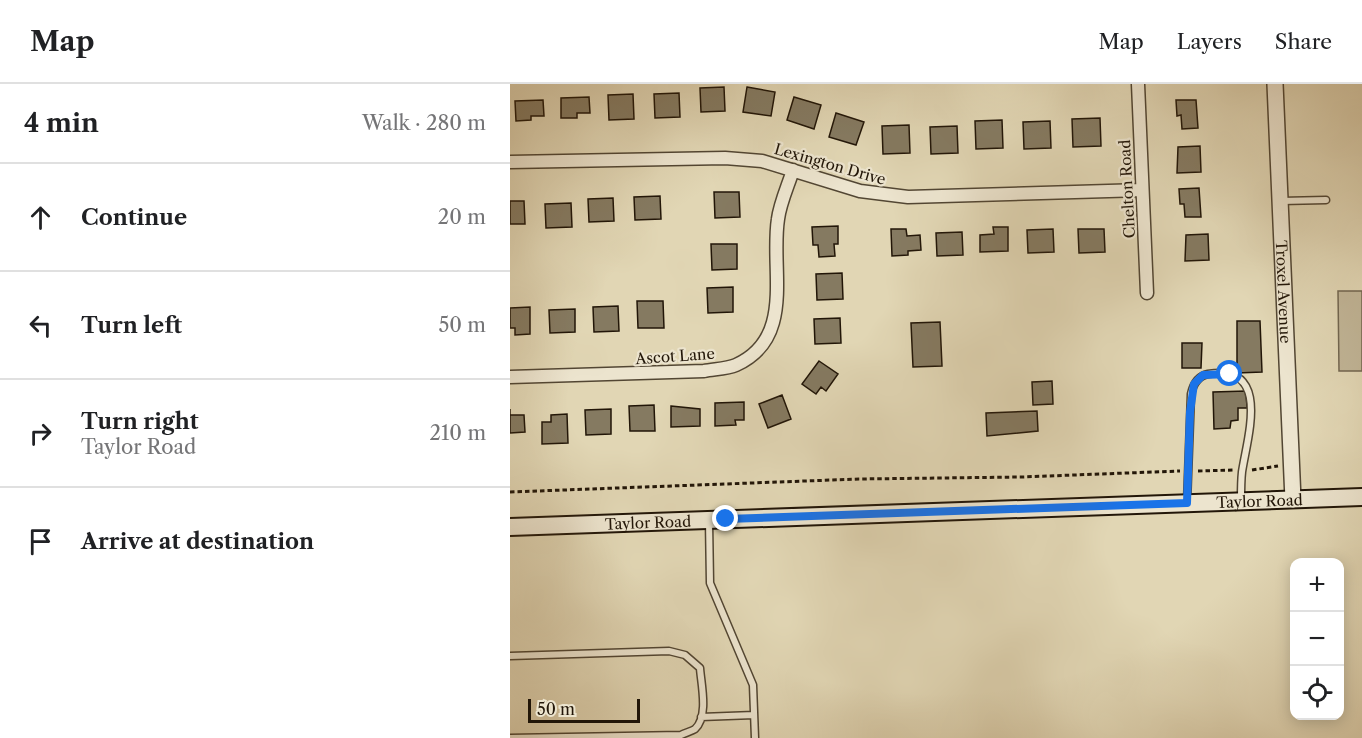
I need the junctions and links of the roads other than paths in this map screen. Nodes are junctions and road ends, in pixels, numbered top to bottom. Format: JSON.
{"nodes":[{"id":1,"x":1138,"y":84,"type":"edge"},
{"id":2,"x":1275,"y":84,"type":"edge"},
{"id":3,"x":510,"y":162,"type":"edge"},
{"id":4,"x":793,"y":170,"type":"junction"},
{"id":5,"x":1142,"y":190,"type":"junction"},
{"id":6,"x":1326,"y":200,"type":"dead end"},
{"id":7,"x":1281,"y":201,"type":"junction"},
{"id":8,"x":1147,"y":293,"type":"dead end"},
{"id":9,"x":510,"y":377,"type":"edge"},
{"id":10,"x":1362,"y":497,"type":"edge"},
{"id":11,"x":1293,"y":500,"type":"junction"},
{"id":12,"x":1242,"y":502,"type":"junction"},
{"id":13,"x":1187,"y":503,"type":"junction"},
{"id":14,"x":709,"y":520,"type":"junction"},
{"id":15,"x":510,"y":527,"type":"edge"},
{"id":16,"x":510,"y":656,"type":"edge"},
{"id":17,"x":754,"y":715,"type":"junction"},
{"id":18,"x":701,"y":717,"type":"junction"},
{"id":19,"x":510,"y":738,"type":"edge"},
{"id":20,"x":755,"y":738,"type":"edge"}],
"edges":[{"from":1,"to":5,"type":"street","name":"Chelton Road"},
{"from":2,"to":7,"type":"street","name":"Troxel Avenue"},
{"from":3,"to":4,"type":"street","name":"Lexington Drive"},
{"from":4,"to":5,"type":"street","name":"Lexington Drive"},
{"from":4,"to":9,"type":"street","name":"Ascot Lane"},
{"from":5,"to":8,"type":"street","name":"Chelton Road"},
{"from":6,"to":7,"type":"lane"},
{"from":7,"to":11,"type":"street","name":"Troxel Avenue"},
{"from":10,"to":11,"type":"main road","name":"Taylor Road"},
{"from":11,"to":12,"type":"main road","name":"Taylor Road"},
{"from":12,"to":13,"type":"main road","name":"Taylor Road"},
{"from":12,"to":13,"type":"lane"},
{"from":13,"to":14,"type":"main road","name":"Taylor Road"},
{"from":14,"to":15,"type":"main road","name":"Taylor Road"},
{"from":14,"to":17,"type":"lane"},
{"from":16,"to":18,"type":"lane"},
{"from":17,"to":18,"type":"lane"},
{"from":17,"to":20,"type":"lane"},
{"from":18,"to":19,"type":"lane"}]}
